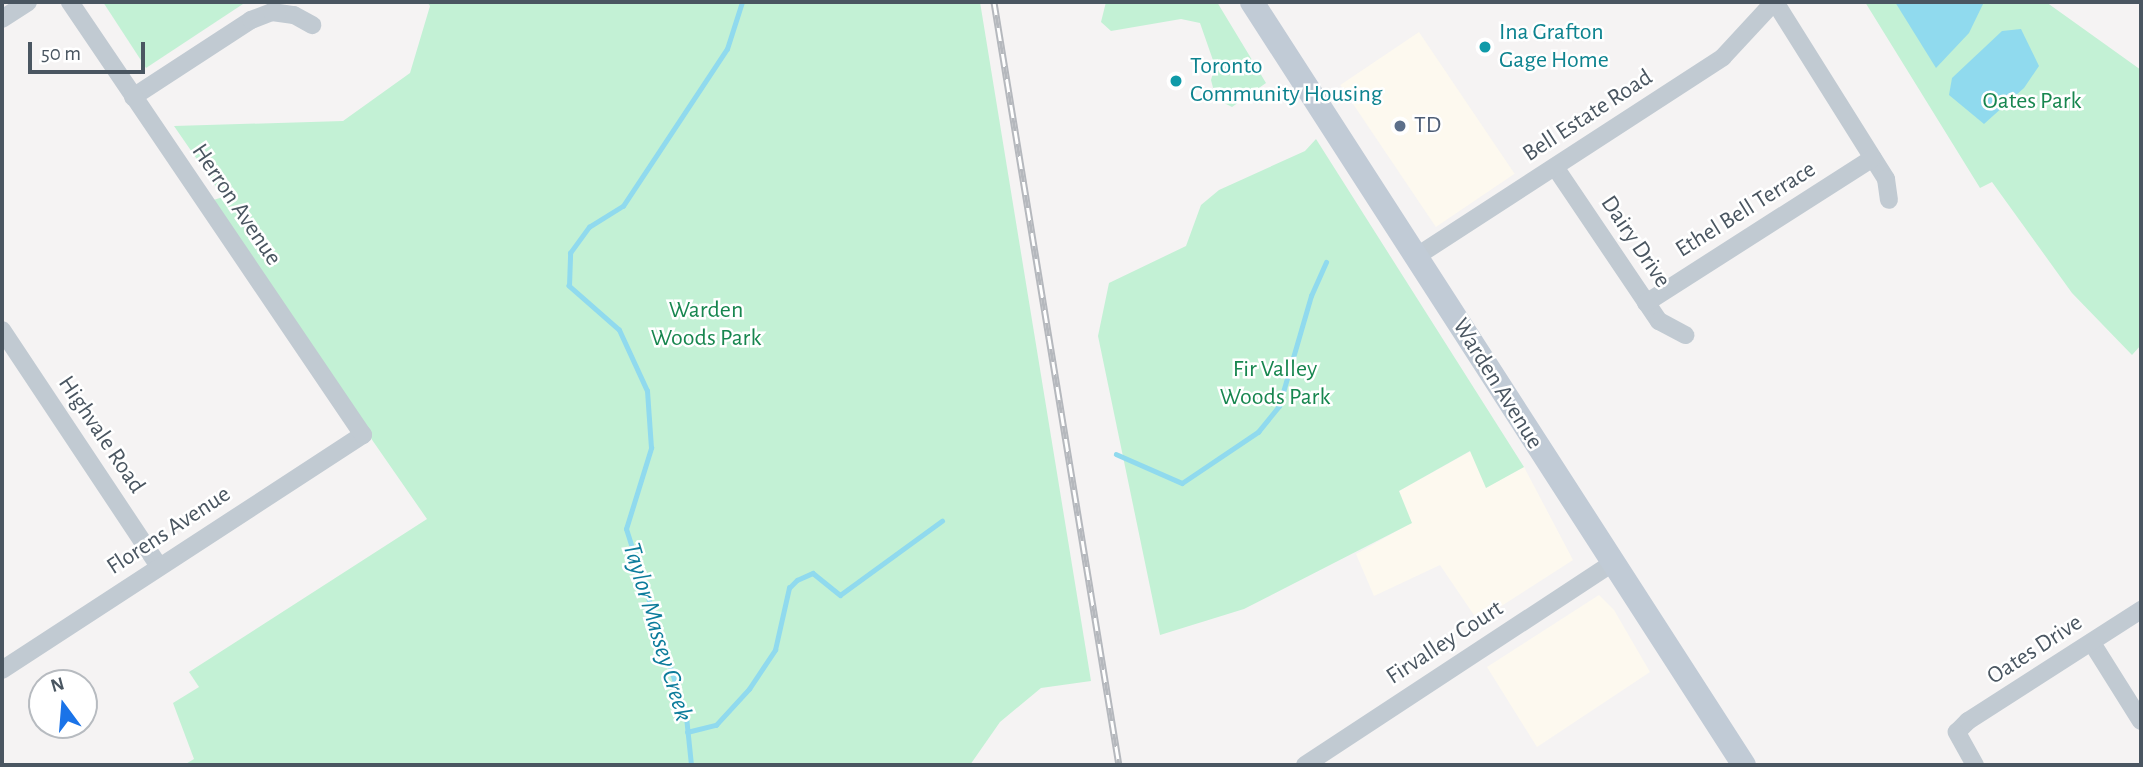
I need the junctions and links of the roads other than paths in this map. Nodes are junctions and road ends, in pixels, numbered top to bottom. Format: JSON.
{"nodes":[{"id":1,"x":29,"y":2,"type":"edge"},
{"id":2,"x":70,"y":2,"type":"edge"},
{"id":3,"x":1252,"y":2,"type":"edge"},
{"id":4,"x":1775,"y":2,"type":"edge"},
{"id":5,"x":2,"y":19,"type":"edge"},
{"id":6,"x":312,"y":25,"type":"dead end"},
{"id":7,"x":133,"y":97,"type":"junction"},
{"id":8,"x":1873,"y":158,"type":"junction"},
{"id":9,"x":1555,"y":167,"type":"junction"},
{"id":10,"x":1889,"y":201,"type":"dead end"},
{"id":11,"x":1417,"y":256,"type":"junction"},
{"id":12,"x":1646,"y":303,"type":"junction"},
{"id":13,"x":2,"y":330,"type":"edge"},
{"id":14,"x":1685,"y":335,"type":"dead end"},
{"id":15,"x":363,"y":435,"type":"joint"},
{"id":16,"x":1612,"y":563,"type":"junction"},
{"id":17,"x":159,"y":566,"type":"junction"},
{"id":18,"x":2141,"y":610,"type":"edge"},
{"id":19,"x":2092,"y":643,"type":"junction"},
{"id":20,"x":2,"y":670,"type":"edge"},
{"id":21,"x":2141,"y":721,"type":"edge"},
{"id":22,"x":1305,"y":765,"type":"edge"},
{"id":23,"x":1744,"y":765,"type":"edge"},
{"id":24,"x":1975,"y":765,"type":"edge"}],
"edges":[{"from":1,"to":5,"type":"street"},
{"from":2,"to":7,"type":"street","name":"Herron Avenue"},
{"from":3,"to":11,"type":"main road","name":"Warden Avenue"},
{"from":4,"to":8,"type":"street"},
{"from":4,"to":9,"type":"street","name":"Bell Estate Road"},
{"from":6,"to":7,"type":"street"},
{"from":7,"to":15,"type":"street","name":"Herron Avenue"},
{"from":8,"to":10,"type":"street"},
{"from":8,"to":12,"type":"street","name":"Ethel Bell Terrace"},
{"from":9,"to":11,"type":"street","name":"Bell Estate Road"},
{"from":9,"to":12,"type":"street","name":"Dairy Drive"},
{"from":11,"to":16,"type":"main road","name":"Warden Avenue"},
{"from":12,"to":14,"type":"street","name":"Dairy Drive"},
{"from":13,"to":17,"type":"street","name":"Highvale Road"},
{"from":15,"to":17,"type":"street","name":"Florens Avenue"},
{"from":16,"to":22,"type":"street","name":"Firvalley Court"},
{"from":16,"to":23,"type":"main road","name":"Warden Avenue"},
{"from":17,"to":20,"type":"street","name":"Florens Avenue"},
{"from":18,"to":19,"type":"street","name":"Oates Drive"},
{"from":19,"to":21,"type":"street"},
{"from":19,"to":24,"type":"street","name":"Oates Drive"}]}
